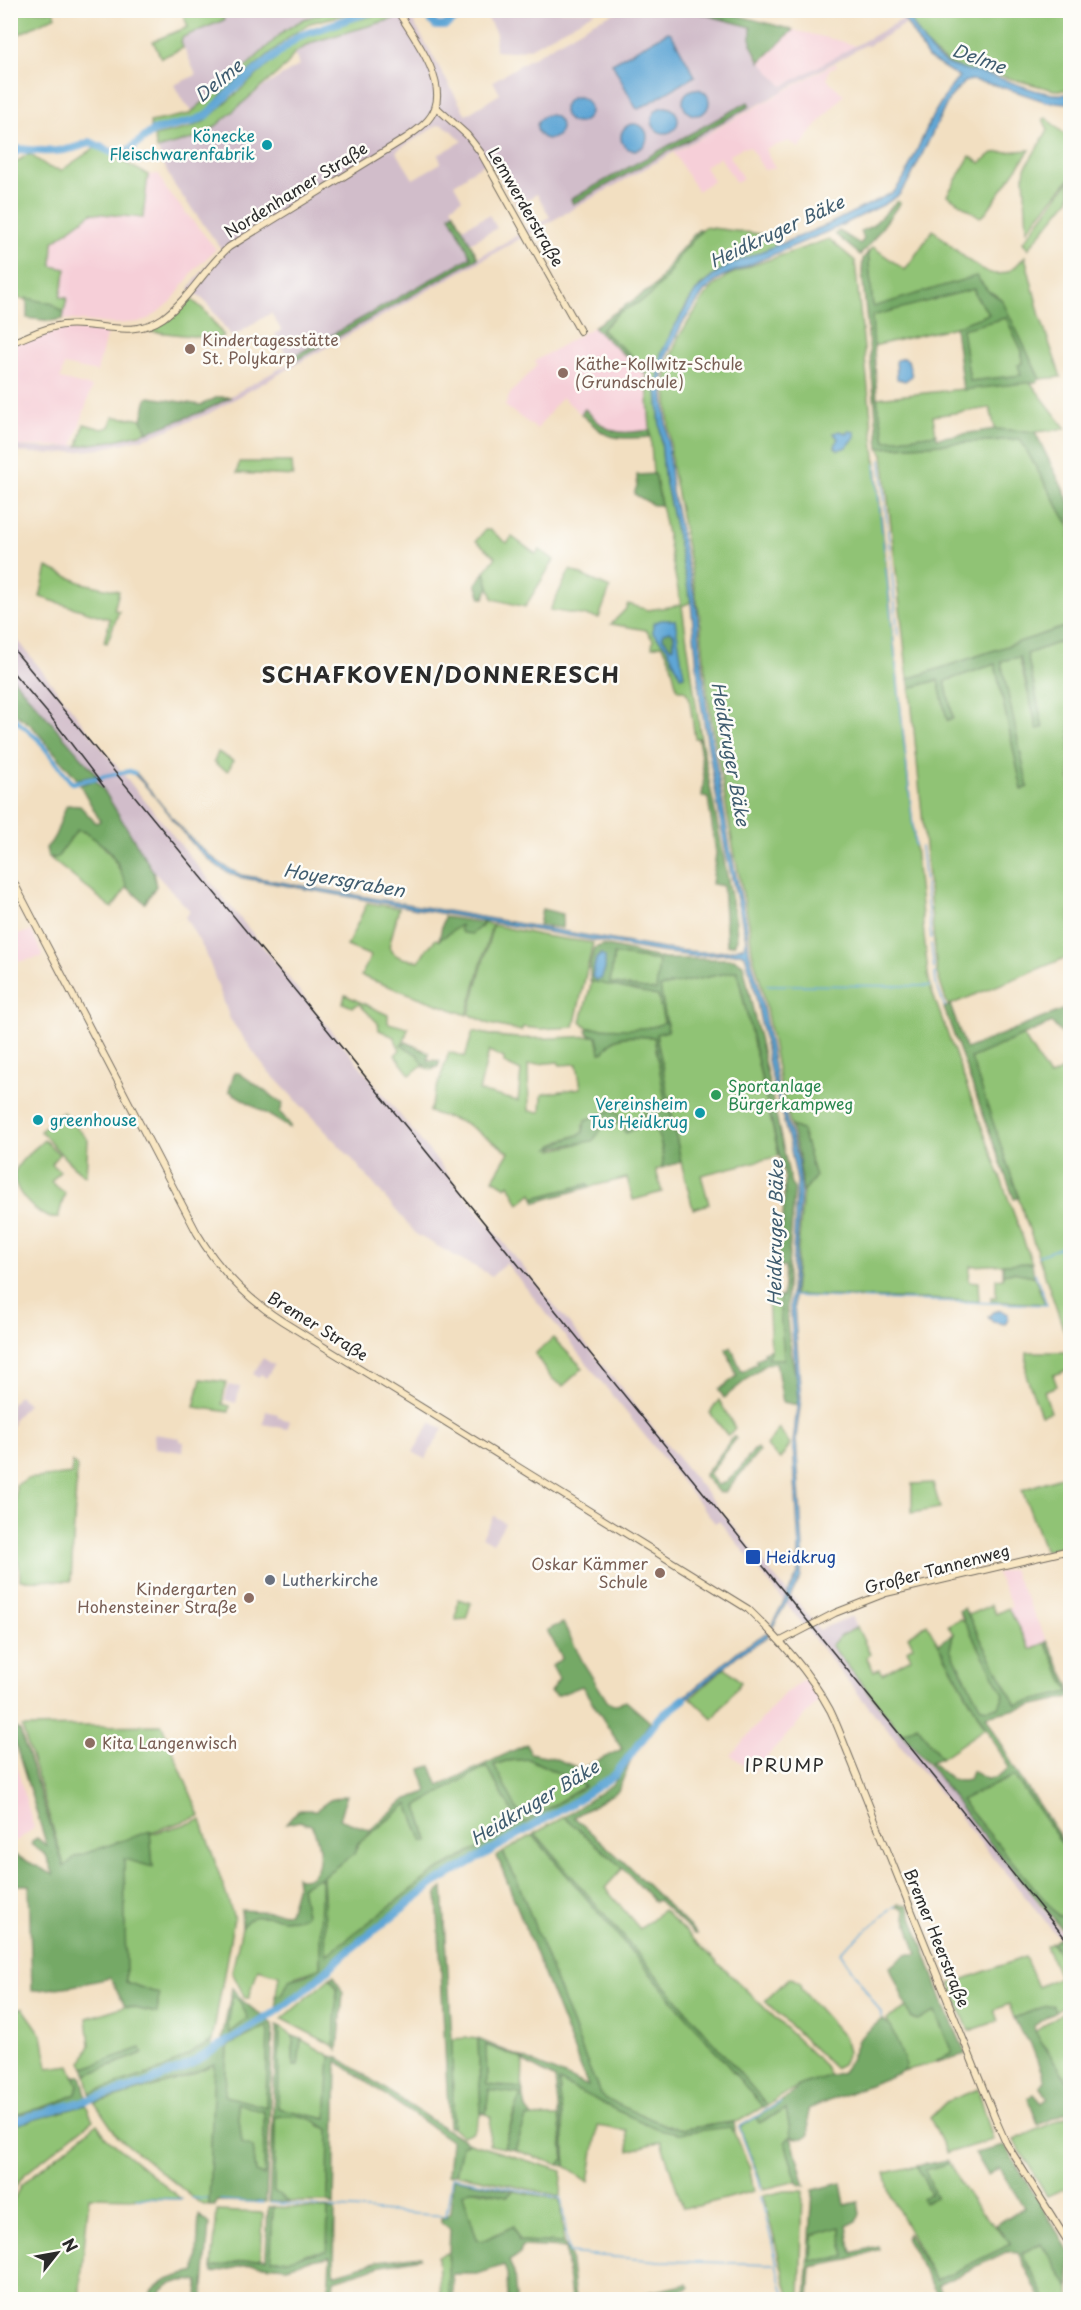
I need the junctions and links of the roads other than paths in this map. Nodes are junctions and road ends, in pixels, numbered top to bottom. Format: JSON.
{"nodes":[{"id":1,"x":398,"y":11,"type":"edge"},
{"id":2,"x":436,"y":107,"type":"junction"},
{"id":3,"x":580,"y":331,"type":"dead end"},
{"id":4,"x":10,"y":343,"type":"edge"},
{"id":5,"x":10,"y":875,"type":"edge"},
{"id":6,"x":1071,"y":1550,"type":"edge"},
{"id":7,"x":781,"y":1641,"type":"junction"},
{"id":8,"x":1071,"y":2245,"type":"edge"}],
"edges":[{"from":1,"to":2,"type":"main road"},
{"from":2,"to":3,"type":"main road","name":"Lemwerderstraße"},
{"from":2,"to":4,"type":"main road","name":"Nordenhamer Straße"},
{"from":5,"to":7,"type":"main road","name":"Bremer Straße"},
{"from":6,"to":7,"type":"main road","name":"Großer Tannenweg"},
{"from":7,"to":8,"type":"main road","name":"Bremer Heerstraße"}]}
